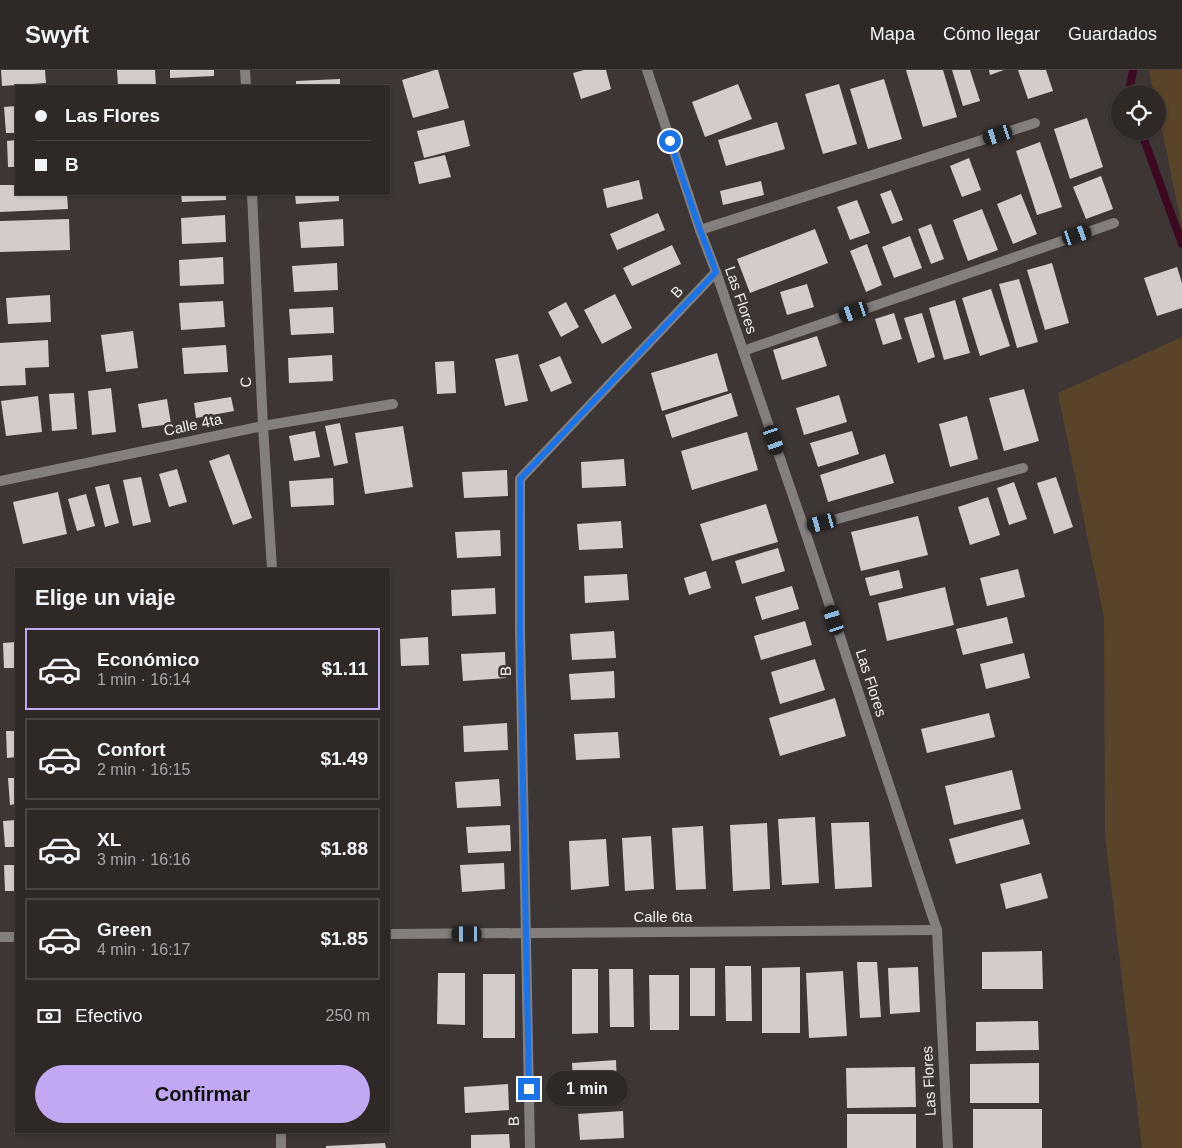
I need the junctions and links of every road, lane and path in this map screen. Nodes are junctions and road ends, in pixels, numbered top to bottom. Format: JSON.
{"nodes":[{"id":1,"x":245,"y":70,"type":"edge"},
{"id":2,"x":647,"y":70,"type":"edge"},
{"id":3,"x":246,"y":85,"type":"edge"},
{"id":4,"x":1035,"y":123,"type":"dead end"},
{"id":5,"x":252,"y":195,"type":"edge"},
{"id":6,"x":1114,"y":223,"type":"dead end"},
{"id":7,"x":700,"y":230,"type":"junction"},
{"id":8,"x":716,"y":272,"type":"junction"},
{"id":9,"x":743,"y":351,"type":"junction"},
{"id":10,"x":393,"y":404,"type":"dead end"},
{"id":11,"x":263,"y":426,"type":"junction"},
{"id":12,"x":1023,"y":468,"type":"dead end"},
{"id":13,"x":0,"y":481,"type":"edge"},
{"id":14,"x":804,"y":528,"type":"junction"},
{"id":15,"x":272,"y":568,"type":"edge"},
{"id":16,"x":937,"y":930,"type":"junction"},
{"id":17,"x":526,"y":933,"type":"junction"},
{"id":18,"x":390,"y":934,"type":"edge"},
{"id":19,"x":0,"y":937,"type":"edge"},
{"id":20,"x":15,"y":937,"type":"edge"},
{"id":21,"x":281,"y":1133,"type":"edge"},
{"id":22,"x":281,"y":1148,"type":"edge"},
{"id":23,"x":530,"y":1148,"type":"edge"},
{"id":24,"x":948,"y":1148,"type":"edge"}],
"edges":[{"from":1,"to":3,"type":"street"},
{"from":2,"to":7,"type":"street","name":"Las Flores"},
{"from":4,"to":7,"type":"street"},
{"from":5,"to":11,"type":"street","name":"C"},
{"from":6,"to":9,"type":"street"},
{"from":7,"to":8,"type":"street","name":"Las Flores"},
{"from":8,"to":9,"type":"street","name":"Las Flores"},
{"from":8,"to":17,"type":"street","name":"B"},
{"from":9,"to":14,"type":"street","name":"Las Flores"},
{"from":10,"to":11,"type":"street","name":"Calle 4ta"},
{"from":11,"to":13,"type":"street","name":"Calle 4ta"},
{"from":11,"to":15,"type":"street","name":"C"},
{"from":12,"to":14,"type":"street"},
{"from":14,"to":16,"type":"street","name":"Las Flores"},
{"from":16,"to":17,"type":"street","name":"Calle 6ta"},
{"from":16,"to":24,"type":"street","name":"Las Flores"},
{"from":17,"to":18,"type":"street","name":"Calle 6ta"},
{"from":17,"to":23,"type":"street","name":"B"},
{"from":19,"to":20,"type":"street"},
{"from":21,"to":22,"type":"street"}]}
